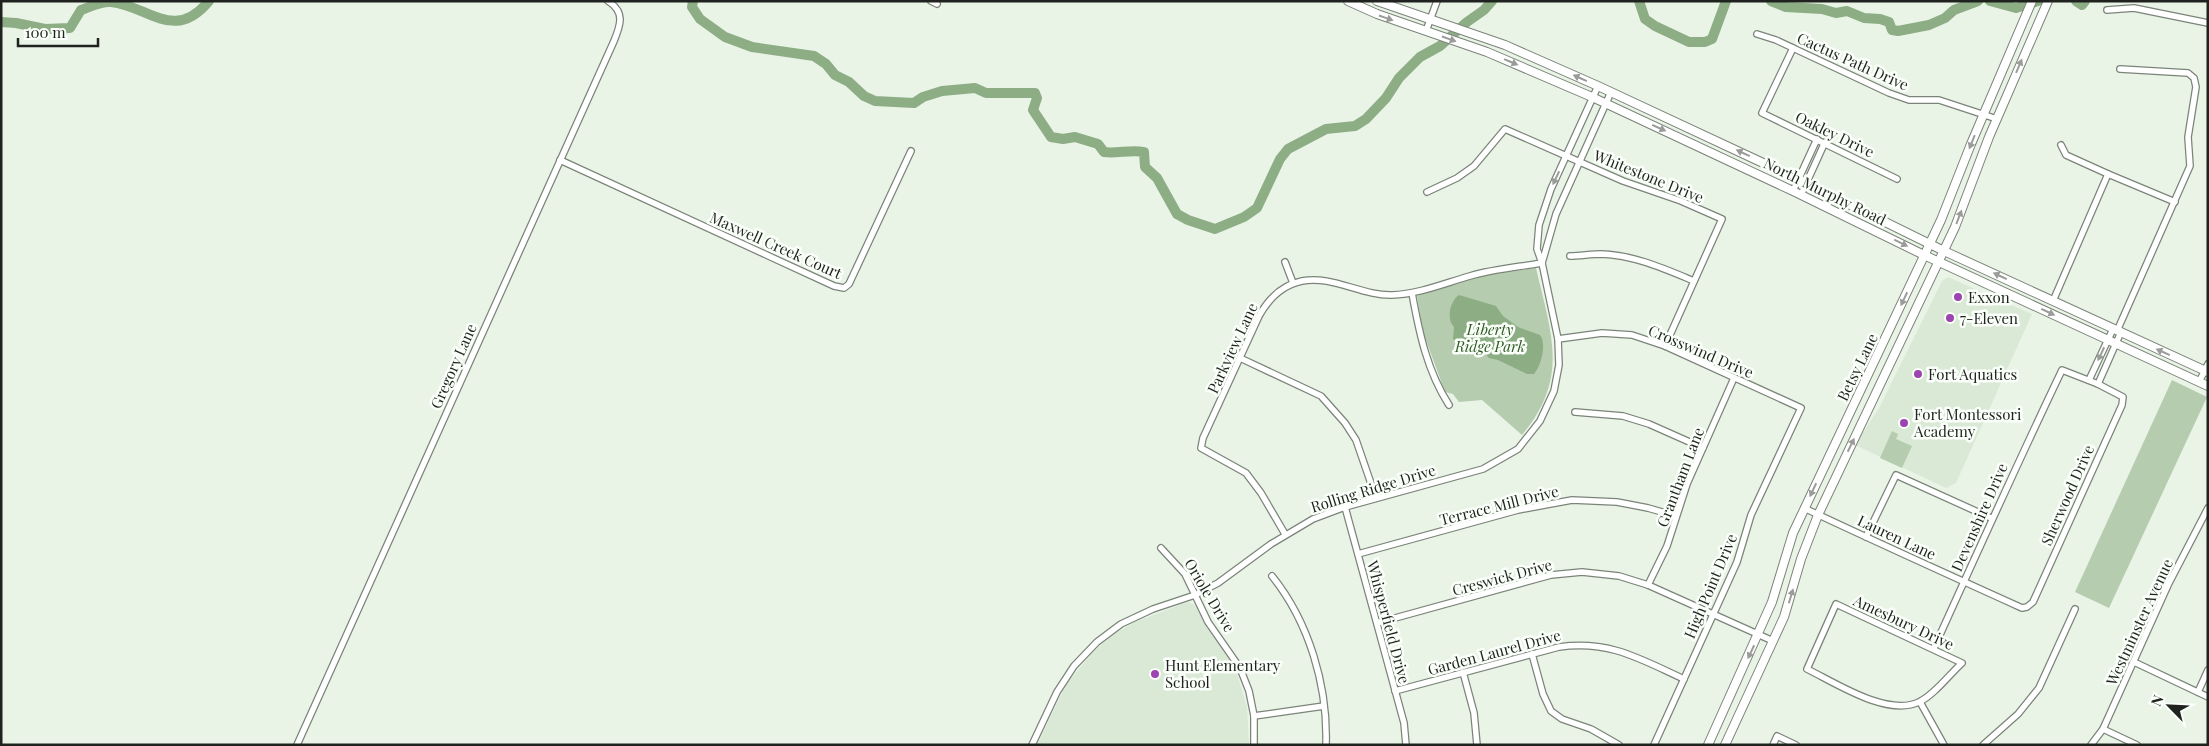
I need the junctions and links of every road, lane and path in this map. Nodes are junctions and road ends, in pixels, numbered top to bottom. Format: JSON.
{"nodes":[{"id":1,"x":608,"y":1,"type":"edge"},
{"id":2,"x":1348,"y":1,"type":"edge"},
{"id":3,"x":1377,"y":1,"type":"edge"},
{"id":4,"x":1437,"y":1,"type":"edge"},
{"id":5,"x":2032,"y":1,"type":"edge"},
{"id":6,"x":2048,"y":1,"type":"edge"},
{"id":7,"x":2108,"y":10,"type":"dead end"},
{"id":8,"x":1430,"y":20,"type":"junction"},
{"id":9,"x":2208,"y":23,"type":"edge"},
{"id":10,"x":1429,"y":32,"type":"junction"},
{"id":11,"x":1757,"y":34,"type":"dead end"},
{"id":12,"x":1793,"y":48,"type":"junction"},
{"id":13,"x":2120,"y":69,"type":"dead end"},
{"id":14,"x":1598,"y":86,"type":"junction"},
{"id":15,"x":1611,"y":92,"type":"junction"},
{"id":16,"x":1592,"y":97,"type":"junction"},
{"id":17,"x":1606,"y":104,"type":"junction"},
{"id":18,"x":1984,"y":113,"type":"junction"},
{"id":19,"x":1997,"y":119,"type":"junction"},
{"id":20,"x":1817,"y":139,"type":"junction"},
{"id":21,"x":1825,"y":142,"type":"junction"},
{"id":22,"x":2061,"y":146,"type":"dead end"},
{"id":23,"x":911,"y":151,"type":"dead end"},
{"id":24,"x":1566,"y":156,"type":"junction"},
{"id":25,"x":560,"y":160,"type":"junction"},
{"id":26,"x":1580,"y":162,"type":"junction"},
{"id":27,"x":2108,"y":174,"type":"junction"},
{"id":28,"x":1897,"y":179,"type":"dead end"},
{"id":29,"x":1798,"y":180,"type":"junction"},
{"id":30,"x":1806,"y":183,"type":"junction"},
{"id":31,"x":1793,"y":191,"type":"junction"},
{"id":32,"x":1427,"y":192,"type":"dead end"},
{"id":33,"x":1801,"y":195,"type":"junction"},
{"id":34,"x":2175,"y":202,"type":"junction"},
{"id":35,"x":1930,"y":244,"type":"junction"},
{"id":36,"x":1944,"y":251,"type":"junction"},
{"id":37,"x":1924,"y":255,"type":"junction"},
{"id":38,"x":1570,"y":256,"type":"dead end"},
{"id":39,"x":1285,"y":262,"type":"dead end"},
{"id":40,"x":1939,"y":262,"type":"junction"},
{"id":41,"x":1542,"y":263,"type":"junction"},
{"id":42,"x":1694,"y":281,"type":"junction"},
{"id":43,"x":1293,"y":283,"type":"junction"},
{"id":44,"x":1412,"y":293,"type":"junction"},
{"id":45,"x":2053,"y":301,"type":"junction"},
{"id":46,"x":2117,"y":330,"type":"junction"},
{"id":47,"x":1888,"y":333,"type":"junction"},
{"id":48,"x":1558,"y":339,"type":"junction"},
{"id":49,"x":2108,"y":339,"type":"junction"},
{"id":50,"x":1902,"y":340,"type":"junction"},
{"id":51,"x":2116,"y":343,"type":"junction"},
{"id":52,"x":1665,"y":346,"type":"junction"},
{"id":53,"x":1240,"y":358,"type":"junction"},
{"id":54,"x":2207,"y":369,"type":"edge"},
{"id":55,"x":1734,"y":378,"type":"junction"},
{"id":56,"x":2089,"y":380,"type":"junction"},
{"id":57,"x":2199,"y":382,"type":"junction"},
{"id":58,"x":2098,"y":384,"type":"junction"},
{"id":59,"x":2208,"y":386,"type":"edge"},
{"id":60,"x":1449,"y":405,"type":"dead end"},
{"id":61,"x":1801,"y":408,"type":"joint"},
{"id":62,"x":1575,"y":412,"type":"dead end"},
{"id":63,"x":1848,"y":417,"type":"junction"},
{"id":64,"x":1862,"y":424,"type":"junction"},
{"id":65,"x":1704,"y":448,"type":"junction"},
{"id":66,"x":1376,"y":498,"type":"junction"},
{"id":67,"x":1345,"y":507,"type":"junction"},
{"id":68,"x":1804,"y":508,"type":"junction"},
{"id":69,"x":2208,"y":508,"type":"edge"},
{"id":70,"x":1818,"y":515,"type":"junction"},
{"id":71,"x":1676,"y":516,"type":"junction"},
{"id":72,"x":1991,"y":518,"type":"junction"},
{"id":73,"x":1285,"y":534,"type":"junction"},
{"id":74,"x":1866,"y":537,"type":"junction"},
{"id":75,"x":1161,"y":548,"type":"dead end"},
{"id":76,"x":1358,"y":554,"type":"junction"},
{"id":77,"x":1272,"y":576,"type":"dead end"},
{"id":78,"x":1964,"y":581,"type":"junction"},
{"id":79,"x":1648,"y":585,"type":"junction"},
{"id":80,"x":1195,"y":595,"type":"junction"},
{"id":81,"x":2033,"y":602,"type":"joint"},
{"id":82,"x":2074,"y":609,"type":"dead end"},
{"id":83,"x":1714,"y":613,"type":"junction"},
{"id":84,"x":1377,"y":623,"type":"junction"},
{"id":85,"x":1759,"y":634,"type":"junction"},
{"id":86,"x":1773,"y":641,"type":"junction"},
{"id":87,"x":1934,"y":648,"type":"junction"},
{"id":88,"x":1532,"y":654,"type":"junction"},
{"id":89,"x":2134,"y":662,"type":"junction"},
{"id":90,"x":2208,"y":670,"type":"edge"},
{"id":91,"x":1464,"y":672,"type":"junction"},
{"id":92,"x":1684,"y":679,"type":"junction"},
{"id":93,"x":1395,"y":691,"type":"junction"},
{"id":94,"x":2198,"y":692,"type":"junction"},
{"id":95,"x":2208,"y":697,"type":"edge"},
{"id":96,"x":1920,"y":702,"type":"junction"},
{"id":97,"x":1324,"y":706,"type":"junction"},
{"id":98,"x":1254,"y":716,"type":"junction"},
{"id":99,"x":2103,"y":729,"type":"junction"},
{"id":100,"x":297,"y":745,"type":"edge"},
{"id":101,"x":1032,"y":745,"type":"edge"},
{"id":102,"x":1254,"y":745,"type":"edge"},
{"id":103,"x":1326,"y":745,"type":"edge"},
{"id":104,"x":1406,"y":745,"type":"edge"},
{"id":105,"x":1477,"y":745,"type":"edge"},
{"id":106,"x":1619,"y":745,"type":"edge"},
{"id":107,"x":1654,"y":745,"type":"edge"},
{"id":108,"x":1708,"y":745,"type":"edge"},
{"id":109,"x":1725,"y":745,"type":"edge"},
{"id":110,"x":1773,"y":745,"type":"edge"},
{"id":111,"x":1796,"y":745,"type":"edge"},
{"id":112,"x":1944,"y":745,"type":"edge"},
{"id":113,"x":1983,"y":745,"type":"edge"},
{"id":114,"x":2091,"y":745,"type":"edge"},
{"id":115,"x":2137,"y":745,"type":"edge"}],
"edges":[{"from":1,"to":25,"type":"street","name":"Gregory Lane"},
{"from":2,"to":10,"type":"main road","name":"North Murphy Road","one_way":true},
{"from":3,"to":8,"type":"main road","name":"North Murphy Road"},
{"from":4,"to":8,"type":"street"},
{"from":5,"to":18,"type":"main road","name":"Betsy Lane"},
{"from":19,"to":6,"type":"main road","name":"Betsy Lane","one_way":true},
{"from":7,"to":9,"type":"street"},
{"from":8,"to":10,"type":"street"},
{"from":14,"to":8,"type":"main road","name":"North Murphy Road","one_way":true},
{"from":10,"to":16,"type":"main road","name":"North Murphy Road","one_way":true},
{"from":11,"to":12,"type":"street","name":"Cactus Path Drive"},
{"from":12,"to":18,"type":"street","name":"Cactus Path Drive"},
{"from":12,"to":20,"type":"street","name":"Oakley Drive"},
{"from":13,"to":34,"type":"street"},
{"from":14,"to":15,"type":"main road","name":"North Murphy Road"},
{"from":14,"to":16,"type":"street","name":"Rolling Ridge Drive"},
{"from":15,"to":17,"type":"street","name":"Rolling Ridge Drive"},
{"from":29,"to":15,"type":"main road","name":"North Murphy Road","one_way":true},
{"from":16,"to":17,"type":"main road","name":"North Murphy Road"},
{"from":16,"to":24,"type":"street","name":"Rolling Ridge Drive"},
{"from":17,"to":26,"type":"street","name":"Rolling Ridge Drive"},
{"from":17,"to":31,"type":"main road","name":"North Murphy Road","one_way":true},
{"from":18,"to":19,"type":"street","name":"Cactus Path Drive"},
{"from":18,"to":35,"type":"main road","name":"Betsy Lane","one_way":true},
{"from":36,"to":19,"type":"main road","name":"Betsy Lane","one_way":true},
{"from":20,"to":21,"type":"street","name":"Oakley Drive"},
{"from":20,"to":29,"type":"street"},
{"from":21,"to":28,"type":"street","name":"Oakley Drive"},
{"from":21,"to":30,"type":"street"},
{"from":22,"to":27,"type":"street"},
{"from":23,"to":25,"type":"street","name":"Maxwell Creek Court"},
{"from":24,"to":26,"type":"street","name":"Whitestone Drive"},
{"from":24,"to":32,"type":"street","name":"Whitestone Drive"},
{"from":24,"to":41,"type":"street","name":"Rolling Ridge Drive","one_way":true},
{"from":25,"to":100,"type":"street","name":"Gregory Lane"},
{"from":26,"to":41,"type":"street","name":"Rolling Ridge Drive"},
{"from":26,"to":42,"type":"street","name":"Whitestone Drive"},
{"from":27,"to":34,"type":"street"},
{"from":27,"to":45,"type":"street"},
{"from":29,"to":30,"type":"main road","name":"North Murphy Road"},
{"from":29,"to":31,"type":"street"},
{"from":30,"to":33,"type":"street"},
{"from":30,"to":35,"type":"main road","name":"North Murphy Road"},
{"from":31,"to":33,"type":"main road","name":"North Murphy Road"},
{"from":33,"to":37,"type":"main road","name":"North Murphy Road","one_way":true},
{"from":34,"to":46,"type":"street"},
{"from":35,"to":36,"type":"main road","name":"North Murphy Road"},
{"from":35,"to":37,"type":"main road","name":"Betsy Lane"},
{"from":36,"to":40,"type":"main road","name":"Betsy Lane"},
{"from":45,"to":36,"type":"main road","name":"North Murphy Road","one_way":true},
{"from":37,"to":40,"type":"main road","name":"North Murphy Road"},
{"from":37,"to":47,"type":"main road","name":"Betsy Lane","one_way":true},
{"from":38,"to":42,"type":"street"},
{"from":39,"to":43,"type":"street"},
{"from":40,"to":49,"type":"main road","name":"North Murphy Road","one_way":true},
{"from":40,"to":50,"type":"main road","name":"Betsy Lane"},
{"from":41,"to":44,"type":"street","name":"Parkview Lane"},
{"from":41,"to":48,"type":"street","name":"Rolling Ridge Drive"},
{"from":42,"to":52,"type":"street"},
{"from":43,"to":44,"type":"street","name":"Parkview Lane"},
{"from":43,"to":53,"type":"street","name":"Parkview Lane"},
{"from":44,"to":60,"type":"street"},
{"from":45,"to":46,"type":"main road","name":"North Murphy Road"},
{"from":46,"to":49,"type":"street"},
{"from":46,"to":51,"type":"street"},
{"from":54,"to":46,"type":"main road","name":"North Murphy Road","one_way":true},
{"from":47,"to":50,"type":"main road"},
{"from":47,"to":63,"type":"main road","name":"Betsy Lane"},
{"from":48,"to":52,"type":"street","name":"Crosswind Drive"},
{"from":48,"to":66,"type":"street","name":"Rolling Ridge Drive"},
{"from":49,"to":51,"type":"main road","name":"North Murphy Road"},
{"from":49,"to":56,"type":"street","one_way":true},
{"from":50,"to":64,"type":"main road","name":"Betsy Lane"},
{"from":51,"to":57,"type":"main road","name":"North Murphy Road"},
{"from":51,"to":58,"type":"street"},
{"from":52,"to":55,"type":"street","name":"Crosswind Drive"},
{"from":53,"to":66,"type":"street"},
{"from":53,"to":73,"type":"street","name":"Parkview Lane"},
{"from":54,"to":57,"type":"street"},
{"from":55,"to":61,"type":"street","name":"Crosswind Drive"},
{"from":55,"to":65,"type":"street","name":"Grantham Lane"},
{"from":56,"to":58,"type":"street"},
{"from":56,"to":72,"type":"street","name":"Devenshire Drive"},
{"from":57,"to":59,"type":"main road","name":"North Murphy Road"},
{"from":58,"to":81,"type":"street","name":"Sherwood Drive"},
{"from":61,"to":83,"type":"street","name":"High Point Drive"},
{"from":62,"to":65,"type":"street"},
{"from":63,"to":64,"type":"main road"},
{"from":63,"to":68,"type":"main road","name":"Betsy Lane","one_way":true},
{"from":70,"to":64,"type":"main road","name":"Betsy Lane","one_way":true},
{"from":65,"to":71,"type":"street","name":"Grantham Lane"},
{"from":66,"to":67,"type":"street","name":"Rolling Ridge Drive"},
{"from":67,"to":73,"type":"street","name":"Rolling Ridge Drive"},
{"from":67,"to":76,"type":"street","name":"Whisperfield Drive"},
{"from":68,"to":70,"type":"street","name":"Lauren Lane"},
{"from":68,"to":85,"type":"main road","name":"Betsy Lane"},
{"from":69,"to":89,"type":"street","name":"Westminster Avenue"},
{"from":70,"to":74,"type":"street","name":"Lauren Lane"},
{"from":86,"to":70,"type":"main road","name":"Betsy Lane","one_way":true},
{"from":71,"to":76,"type":"street","name":"Terrace Mill Drive"},
{"from":71,"to":79,"type":"street","name":"Grantham Lane"},
{"from":72,"to":74,"type":"street"},
{"from":72,"to":78,"type":"street","name":"Devenshire Drive"},
{"from":73,"to":80,"type":"street","name":"Rolling Ridge Drive"},
{"from":74,"to":78,"type":"street","name":"Lauren Lane"},
{"from":75,"to":80,"type":"street","name":"Oriole Drive"},
{"from":76,"to":84,"type":"street","name":"Whisperfield Drive"},
{"from":77,"to":97,"type":"street"},
{"from":78,"to":81,"type":"street","name":"Lauren Lane"},
{"from":78,"to":87,"type":"street","name":"Devenshire Drive"},
{"from":79,"to":83,"type":"street","name":"Creswick Drive"},
{"from":79,"to":84,"type":"street","name":"Creswick Drive"},
{"from":80,"to":98,"type":"street","name":"Oriole Drive"},
{"from":80,"to":101,"type":"street","name":"Rolling Ridge Drive"},
{"from":82,"to":113,"type":"street"},
{"from":83,"to":85,"type":"street","name":"Creswick Drive"},
{"from":83,"to":92,"type":"street","name":"High Point Drive"},
{"from":84,"to":93,"type":"street","name":"Whisperfield Drive"},
{"from":85,"to":86,"type":"street","name":"Creswick Drive"},
{"from":85,"to":108,"type":"main road","name":"Betsy Lane","one_way":true},
{"from":86,"to":109,"type":"main road","name":"Betsy Lane"},
{"from":87,"to":96,"type":"street","name":"Amesbury Drive"},
{"from":87,"to":96,"type":"street","name":"Amesbury Drive"},
{"from":88,"to":91,"type":"street","name":"Garden Laurel Drive"},
{"from":88,"to":92,"type":"street","name":"Garden Laurel Drive"},
{"from":88,"to":106,"type":"street"},
{"from":89,"to":94,"type":"street"},
{"from":89,"to":99,"type":"street","name":"Westminster Avenue"},
{"from":90,"to":94,"type":"street"},
{"from":91,"to":93,"type":"street","name":"Garden Laurel Drive"},
{"from":91,"to":105,"type":"street"},
{"from":92,"to":107,"type":"street","name":"High Point Drive"},
{"from":93,"to":104,"type":"street","name":"Whisperfield Drive"},
{"from":94,"to":95,"type":"street"},
{"from":96,"to":112,"type":"street"},
{"from":97,"to":98,"type":"street"},
{"from":97,"to":103,"type":"street"},
{"from":98,"to":102,"type":"street","name":"Oriole Drive"},
{"from":99,"to":114,"type":"street","name":"Westminster Avenue"},
{"from":99,"to":115,"type":"street"},
{"from":110,"to":111,"type":"street"}]}
